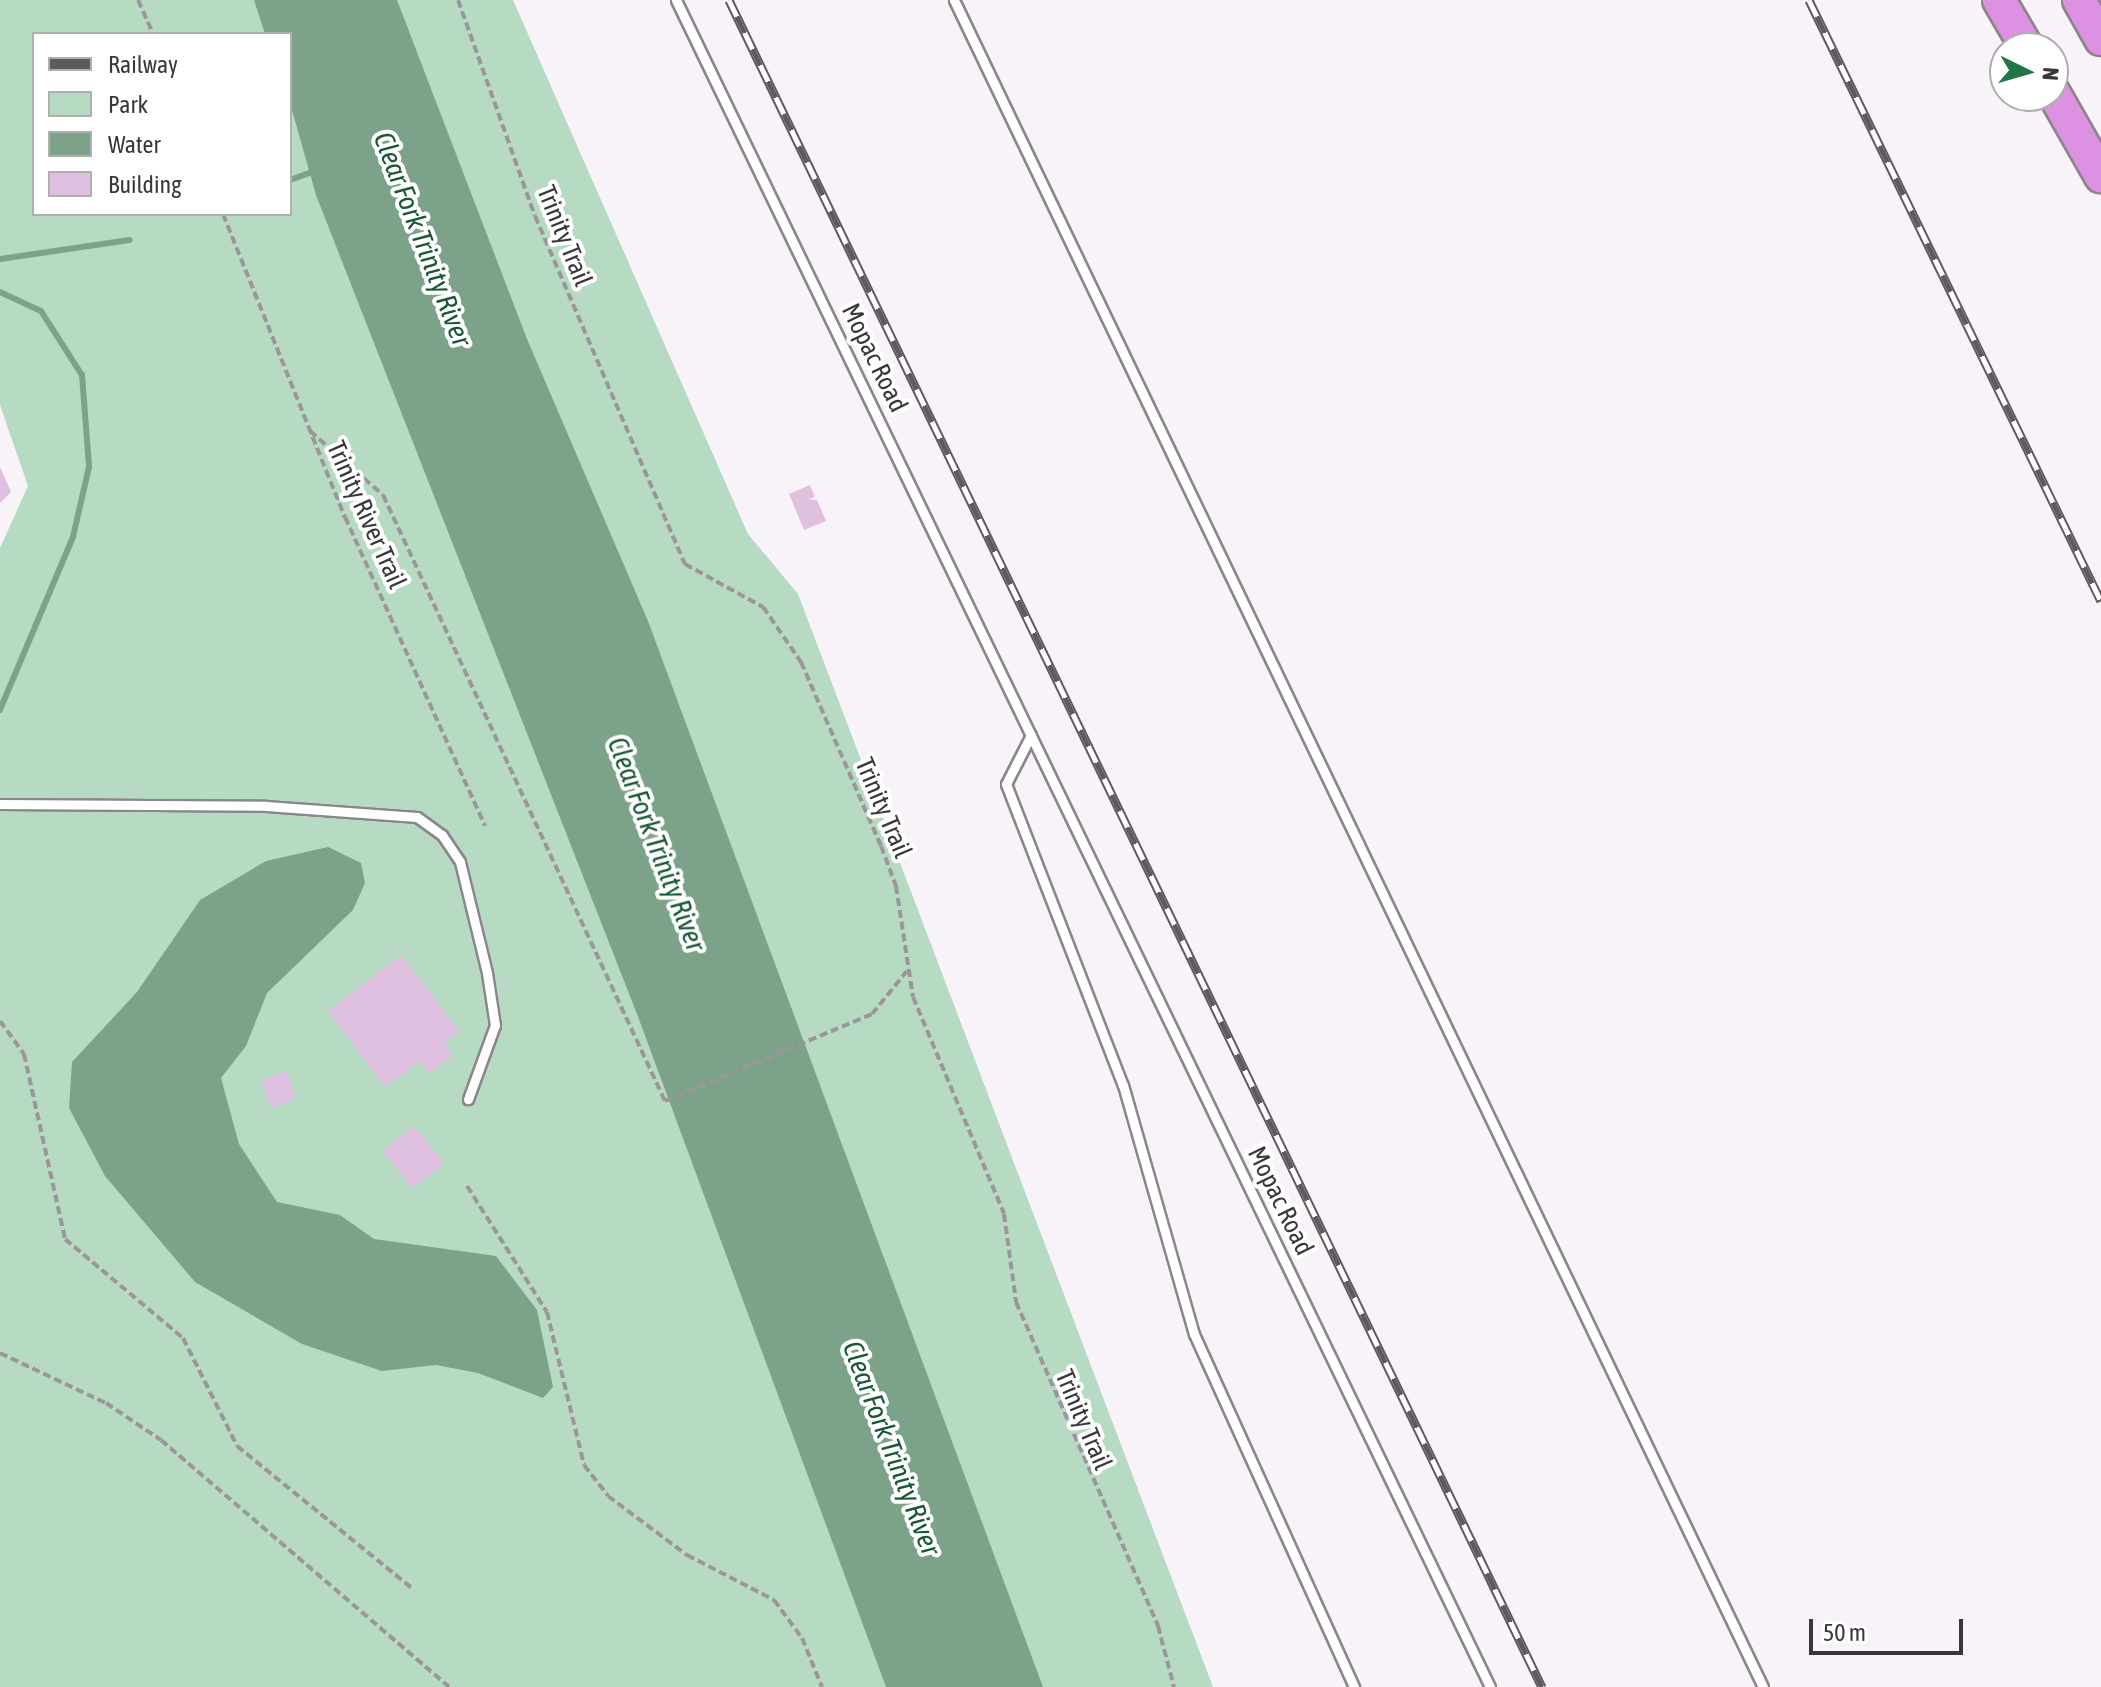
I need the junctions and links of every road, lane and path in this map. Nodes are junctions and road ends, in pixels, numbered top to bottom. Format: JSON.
{"nodes":[{"id":1,"x":138,"y":0,"type":"edge"},
{"id":2,"x":458,"y":0,"type":"edge"},
{"id":3,"x":676,"y":0,"type":"edge"},
{"id":4,"x":954,"y":0,"type":"edge"},
{"id":5,"x":1999,"y":0,"type":"edge"},
{"id":6,"x":2079,"y":0,"type":"edge"},
{"id":7,"x":152,"y":32,"type":"edge"},
{"id":8,"x":2018,"y":32,"type":"edge"},
{"id":9,"x":2101,"y":39,"type":"edge"},
{"id":10,"x":2064,"y":112,"type":"edge"},
{"id":11,"x":2101,"y":176,"type":"edge"},
{"id":12,"x":224,"y":216,"type":"edge"},
{"id":13,"x":310,"y":431,"type":"junction"},
{"id":14,"x":1031,"y":735,"type":"junction"},
{"id":15,"x":0,"y":804,"type":"edge"},
{"id":16,"x":485,"y":826,"type":"dead end"},
{"id":17,"x":907,"y":971,"type":"junction"},
{"id":18,"x":0,"y":1021,"type":"edge"},
{"id":19,"x":468,"y":1099,"type":"dead end"},
{"id":20,"x":467,"y":1186,"type":"dead end"},
{"id":21,"x":0,"y":1353,"type":"edge"},
{"id":22,"x":412,"y":1588,"type":"dead end"},
{"id":23,"x":449,"y":1687,"type":"edge"},
{"id":24,"x":822,"y":1687,"type":"edge"},
{"id":25,"x":1174,"y":1687,"type":"edge"},
{"id":26,"x":1354,"y":1687,"type":"edge"},
{"id":27,"x":1490,"y":1687,"type":"edge"},
{"id":28,"x":1763,"y":1687,"type":"edge"}],
"edges":[{"from":1,"to":7,"type":"path"},
{"from":2,"to":17,"type":"path","name":"Trinity Trail"},
{"from":3,"to":14,"type":"lane","name":"Mopac Road"},
{"from":4,"to":28,"type":"lane"},
{"from":5,"to":8,"type":"highway"},
{"from":6,"to":9,"type":"highway"},
{"from":10,"to":11,"type":"highway"},
{"from":12,"to":13,"type":"path","name":"Trinity River Trail"},
{"from":13,"to":16,"type":"path","name":"Trinity River Trail"},
{"from":13,"to":17,"type":"path"},
{"from":14,"to":26,"type":"lane"},
{"from":14,"to":27,"type":"lane","name":"Mopac Road"},
{"from":15,"to":19,"type":"lane"},
{"from":17,"to":25,"type":"path","name":"Trinity Trail"},
{"from":18,"to":22,"type":"path"},
{"from":20,"to":24,"type":"path"},
{"from":21,"to":23,"type":"path"}]}
